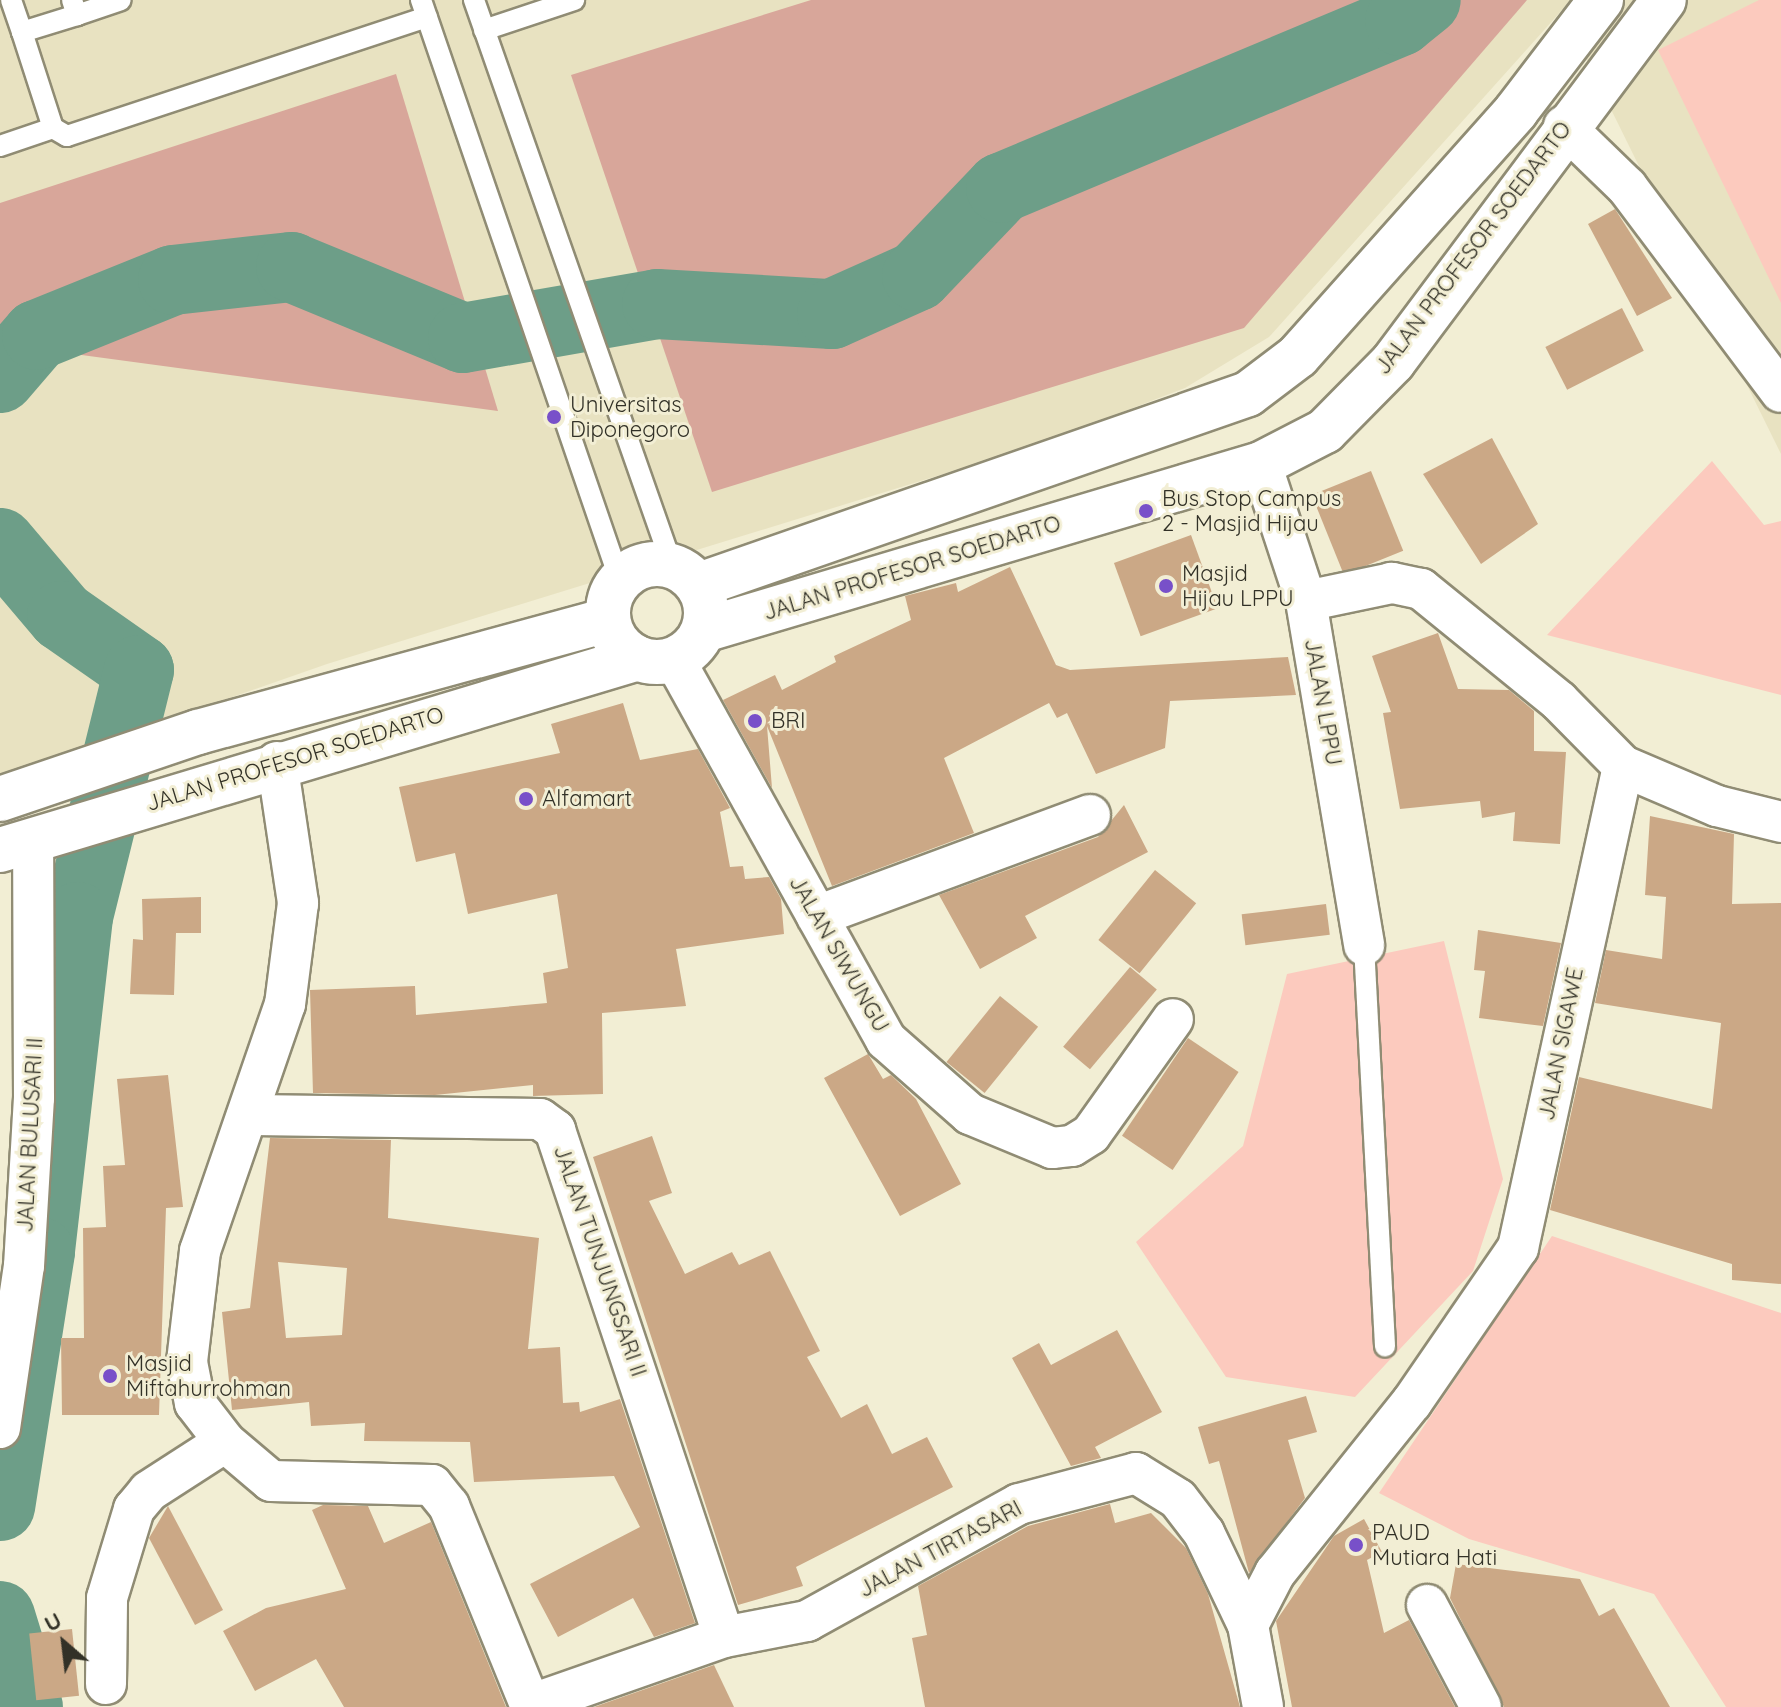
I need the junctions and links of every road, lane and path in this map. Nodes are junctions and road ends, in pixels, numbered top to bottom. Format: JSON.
{"nodes":[{"id":1,"x":11,"y":0,"type":"edge"},
{"id":2,"x":121,"y":0,"type":"edge"},
{"id":3,"x":474,"y":0,"type":"edge"},
{"id":4,"x":574,"y":0,"type":"edge"},
{"id":5,"x":1601,"y":0,"type":"edge"},
{"id":6,"x":1664,"y":0,"type":"edge"},
{"id":7,"x":74,"y":7,"type":"edge"},
{"id":8,"x":424,"y":9,"type":"edge"},
{"id":9,"x":484,"y":30,"type":"junction"},
{"id":10,"x":22,"y":32,"type":"junction"},
{"id":11,"x":1564,"y":126,"type":"junction"},
{"id":12,"x":53,"y":128,"type":"junction"},
{"id":13,"x":0,"y":146,"type":"edge"},
{"id":14,"x":1781,"y":392,"type":"edge"},
{"id":15,"x":1248,"y":394,"type":"junction"},
{"id":16,"x":1261,"y":464,"type":"junction"},
{"id":17,"x":685,"y":575,"type":"junction"},
{"id":18,"x":614,"y":600,"type":"junction"},
{"id":19,"x":1306,"y":601,"type":"junction"},
{"id":20,"x":672,"y":649,"type":"junction"},
{"id":21,"x":277,"y":762,"type":"junction"},
{"id":22,"x":1623,"y":766,"type":"junction"},
{"id":23,"x":0,"y":799,"type":"edge"},
{"id":24,"x":1090,"y":815,"type":"dead end"},
{"id":25,"x":1781,"y":822,"type":"edge"},
{"id":26,"x":34,"y":839,"type":"edge"},
{"id":27,"x":817,"y":916,"type":"junction"},
{"id":28,"x":1364,"y":945,"type":"joint"},
{"id":29,"x":1173,"y":1019,"type":"dead end"},
{"id":30,"x":253,"y":1115,"type":"junction"},
{"id":31,"x":12,"y":1267,"type":"edge"},
{"id":32,"x":1385,"y":1346,"type":"dead end"},
{"id":33,"x":0,"y":1428,"type":"edge"},
{"id":34,"x":225,"y":1442,"type":"junction"},
{"id":35,"x":1427,"y":1605,"type":"dead end"},
{"id":36,"x":1248,"y":1625,"type":"junction"},
{"id":37,"x":724,"y":1637,"type":"junction"},
{"id":38,"x":106,"y":1684,"type":"dead end"},
{"id":39,"x":531,"y":1706,"type":"edge"},
{"id":40,"x":1263,"y":1707,"type":"edge"},
{"id":41,"x":1481,"y":1707,"type":"edge"}],
"edges":[{"from":1,"to":10,"type":"lane"},
{"from":2,"to":7,"type":"lane"},
{"from":3,"to":9,"type":"lane"},
{"from":4,"to":9,"type":"lane"},
{"from":5,"to":15,"type":"street"},
{"from":6,"to":11,"type":"street","name":"JALAN PROFESOR SOEDARTO"},
{"from":7,"to":10,"type":"lane"},
{"from":8,"to":12,"type":"lane"},
{"from":8,"to":18,"type":"lane"},
{"from":9,"to":17,"type":"lane"},
{"from":10,"to":12,"type":"lane"},
{"from":11,"to":14,"type":"street"},
{"from":11,"to":16,"type":"street","name":"JALAN PROFESOR SOEDARTO"},
{"from":12,"to":13,"type":"lane"},
{"from":15,"to":16,"type":"street"},
{"from":15,"to":17,"type":"street"},
{"from":16,"to":19,"type":"street","name":"JALAN LPPU"},
{"from":16,"to":20,"type":"street","name":"JALAN PROFESOR SOEDARTO"},
{"from":17,"to":18,"type":"street"},
{"from":17,"to":20,"type":"street"},
{"from":18,"to":20,"type":"street"},
{"from":18,"to":23,"type":"street"},
{"from":19,"to":22,"type":"street"},
{"from":19,"to":28,"type":"street","name":"JALAN LPPU"},
{"from":20,"to":21,"type":"street","name":"JALAN PROFESOR SOEDARTO"},
{"from":20,"to":27,"type":"street","name":"JALAN SIWUNGU"},
{"from":21,"to":26,"type":"street","name":"JALAN PROFESOR SOEDARTO"},
{"from":21,"to":30,"type":"street"},
{"from":22,"to":25,"type":"street"},
{"from":22,"to":36,"type":"street","name":"JALAN SIGAWE"},
{"from":24,"to":27,"type":"street"},
{"from":26,"to":31,"type":"street","name":"JALAN BULUSARI II"},
{"from":27,"to":29,"type":"street","name":"JALAN SIWUNGU"},
{"from":28,"to":32,"type":"lane"},
{"from":30,"to":34,"type":"street"},
{"from":30,"to":37,"type":"street","name":"JALAN TUNJUNGSARI II"},
{"from":31,"to":33,"type":"street","name":"JALAN BULUSARI II"},
{"from":34,"to":38,"type":"street"},
{"from":34,"to":39,"type":"street"},
{"from":35,"to":41,"type":"street"},
{"from":36,"to":37,"type":"street","name":"JALAN TIRTASARI"},
{"from":36,"to":40,"type":"street","name":"JALAN TIRTASARI"},
{"from":37,"to":39,"type":"street","name":"JALAN TIRTASARI"}]}
